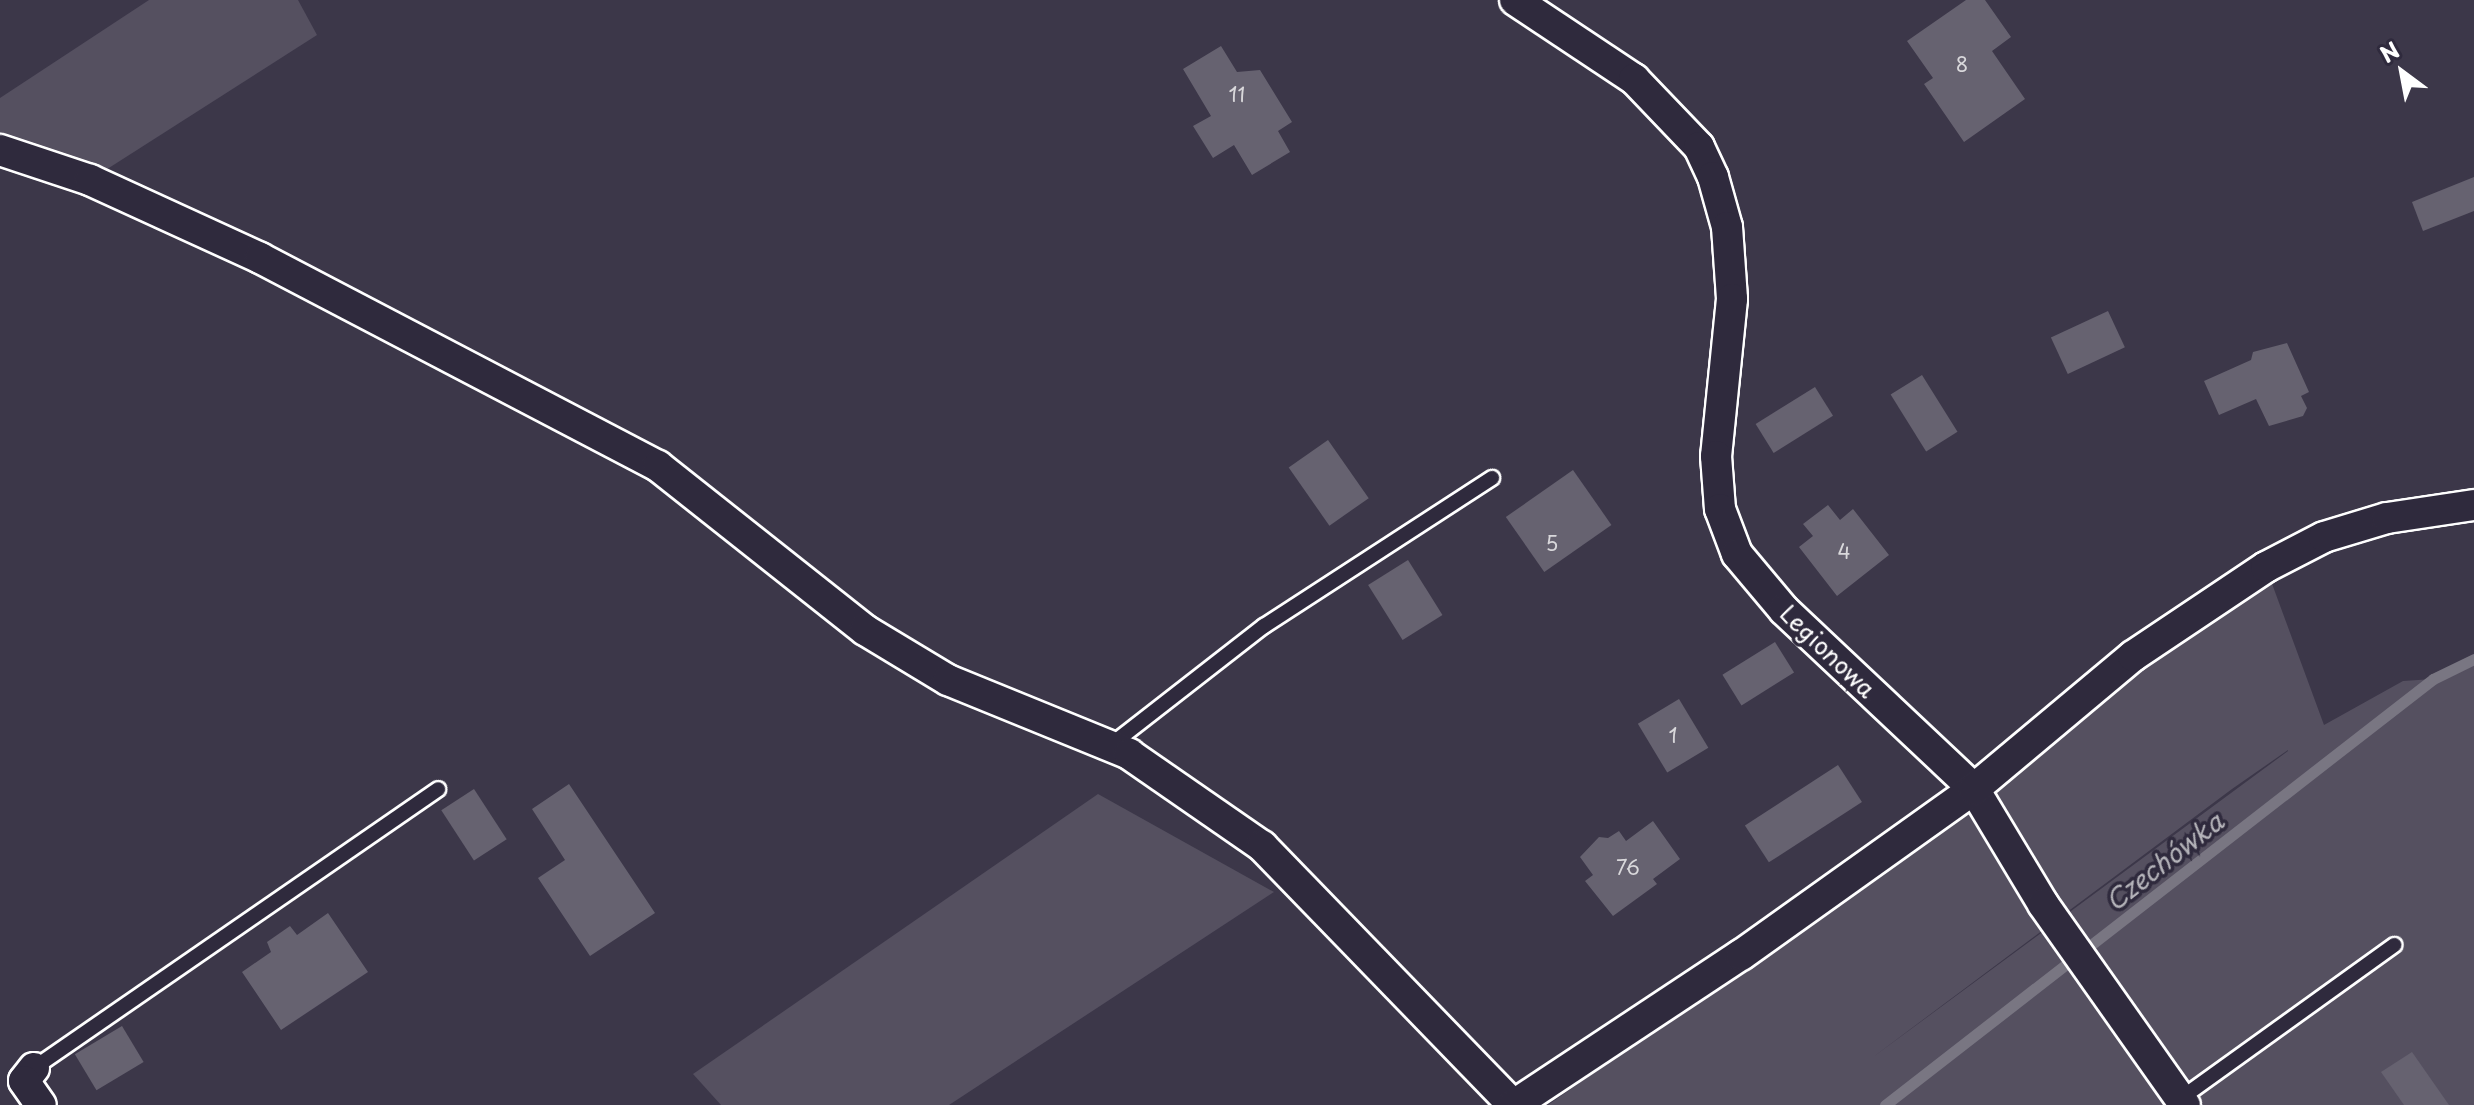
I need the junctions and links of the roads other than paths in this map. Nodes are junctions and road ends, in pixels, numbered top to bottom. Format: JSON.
{"nodes":[{"id":1,"x":1515,"y":0,"type":"edge"},
{"id":2,"x":0,"y":150,"type":"edge"},
{"id":3,"x":1492,"y":478,"type":"dead end"},
{"id":4,"x":2474,"y":505,"type":"edge"},
{"id":5,"x":1111,"y":745,"type":"junction"},
{"id":6,"x":438,"y":789,"type":"dead end"},
{"id":7,"x":1974,"y":789,"type":"junction"},
{"id":8,"x":2394,"y":945,"type":"dead end"},
{"id":9,"x":34,"y":1068,"type":"joint"},
{"id":10,"x":2182,"y":1102,"type":"edge"},
{"id":11,"x":41,"y":1105,"type":"edge"},
{"id":12,"x":1514,"y":1105,"type":"edge"}],
"edges":[{"from":1,"to":7,"type":"street","name":"Legionowa"},
{"from":2,"to":5,"type":"street"},
{"from":3,"to":5,"type":"lane"},
{"from":4,"to":7,"type":"street"},
{"from":5,"to":12,"type":"street"},
{"from":6,"to":9,"type":"lane"},
{"from":7,"to":10,"type":"street","name":"Legionowa"},
{"from":7,"to":12,"type":"street"},
{"from":8,"to":10,"type":"lane"},
{"from":9,"to":11,"type":"street"}]}
